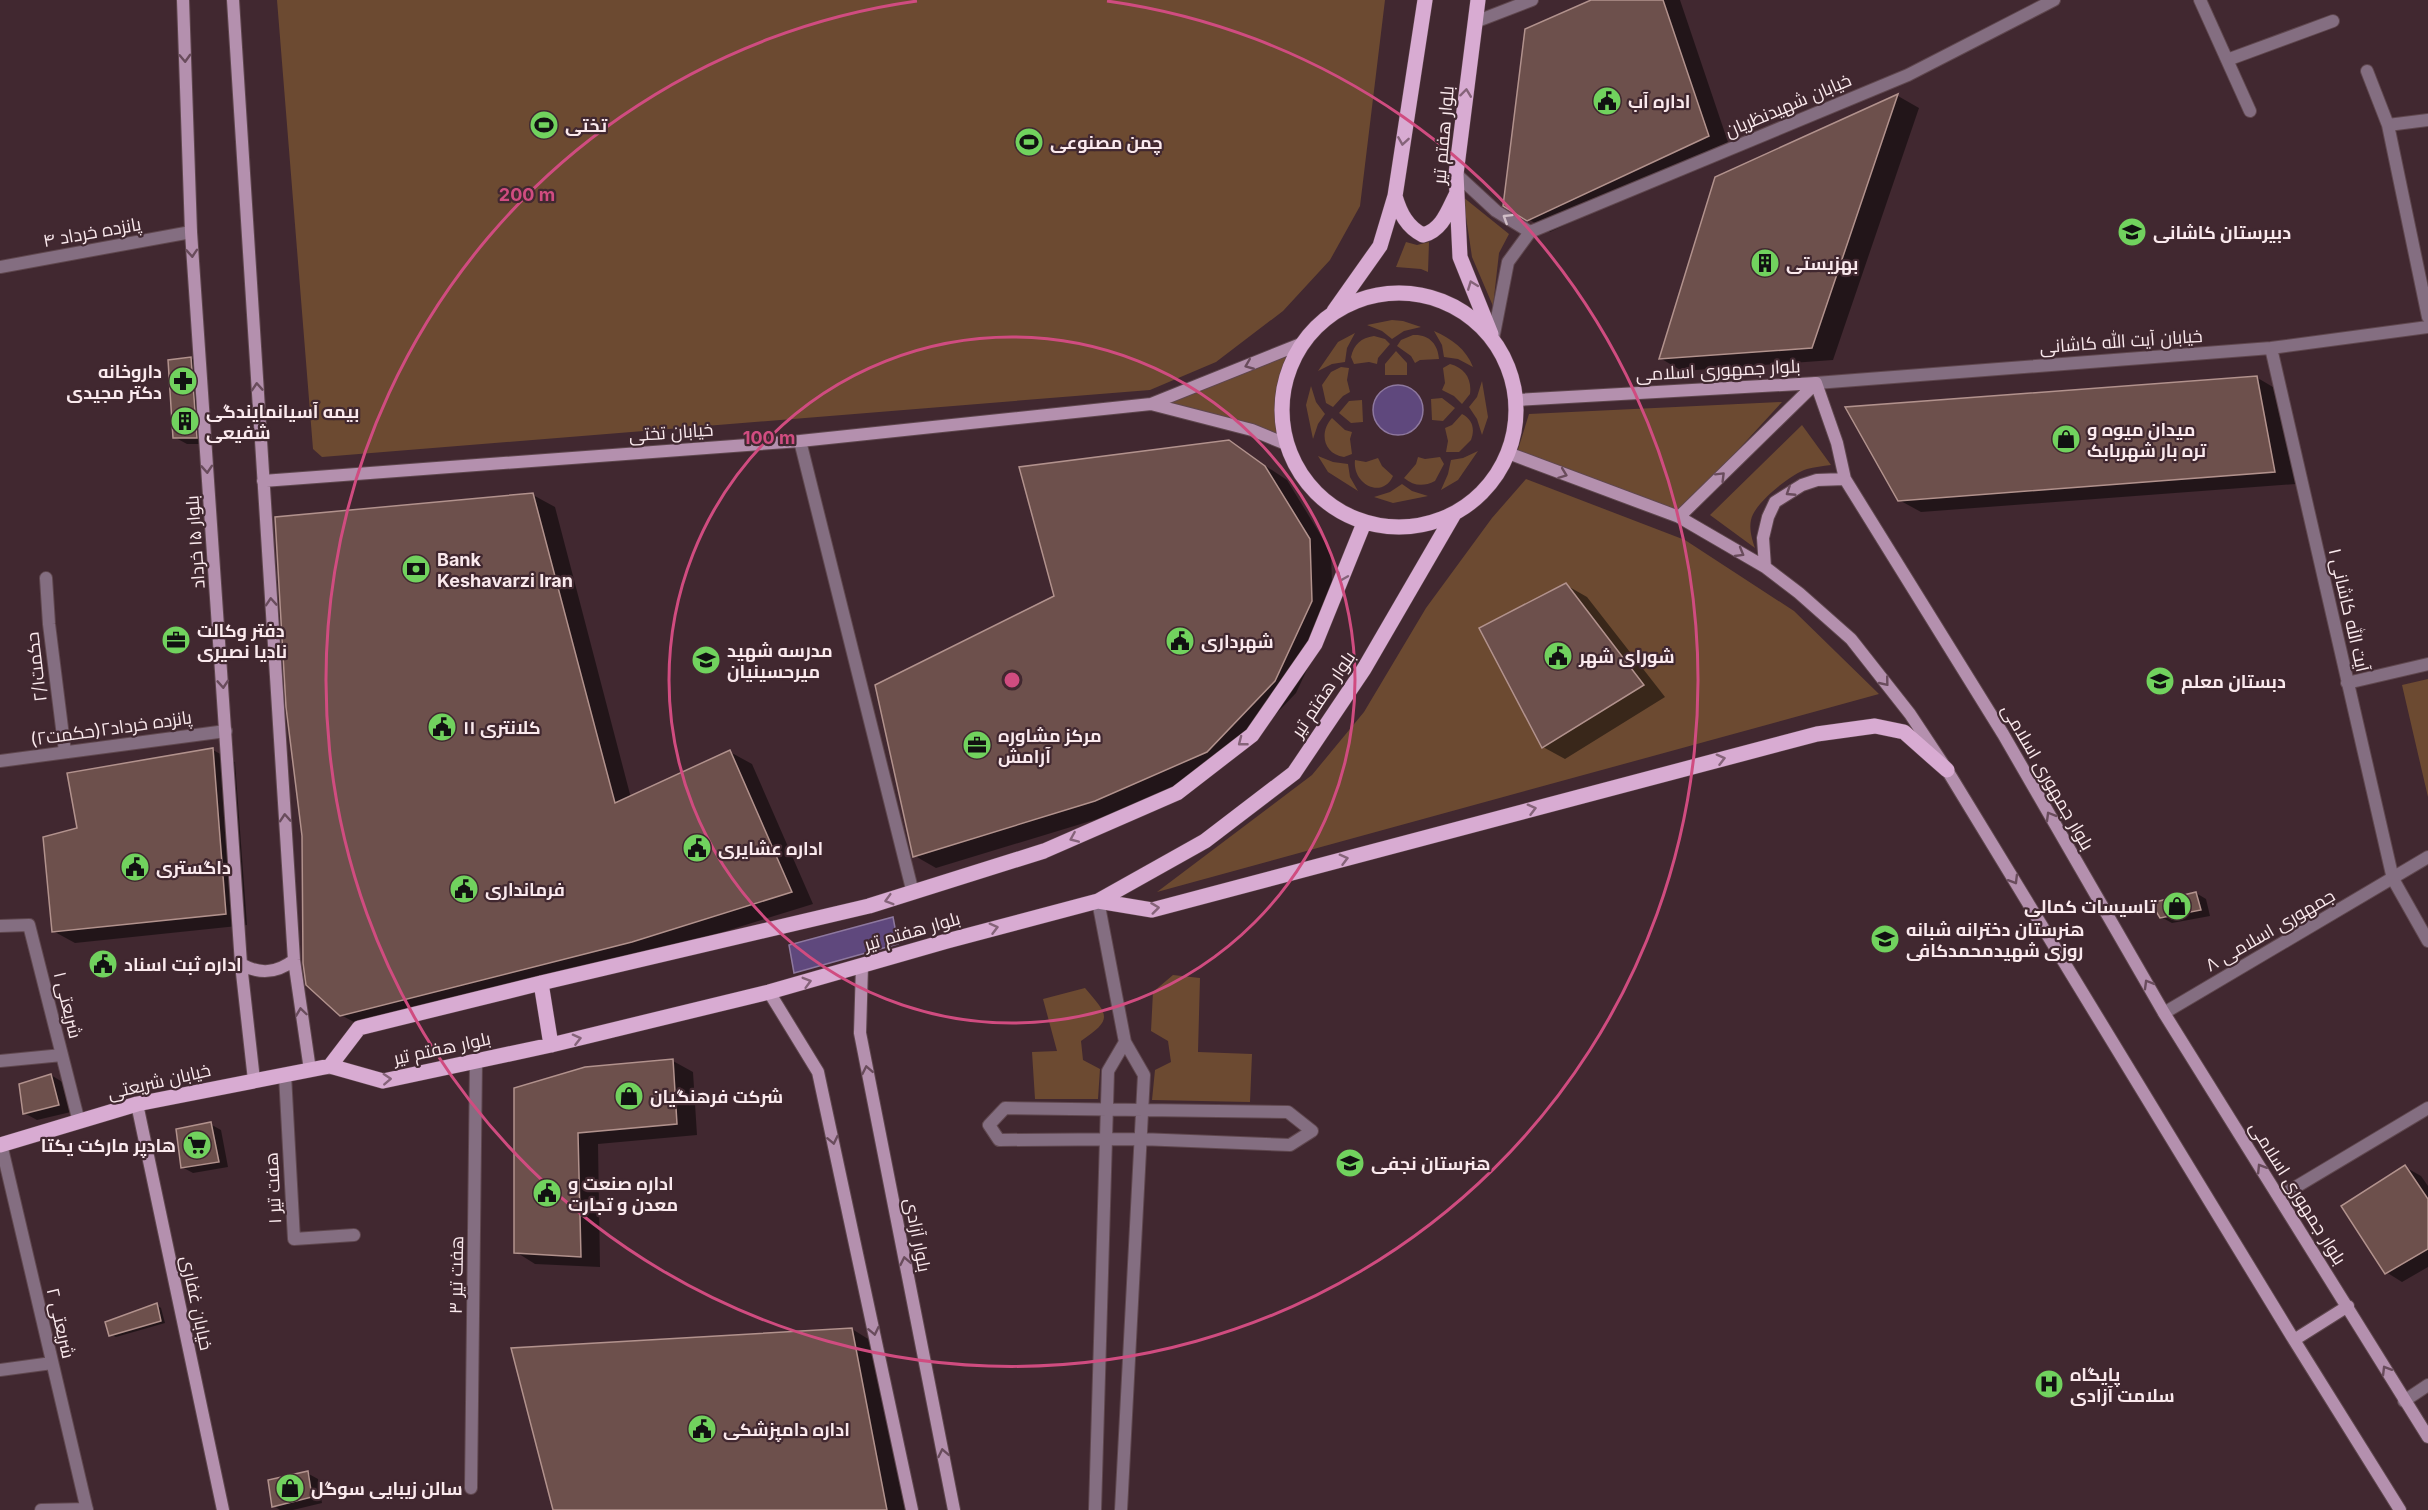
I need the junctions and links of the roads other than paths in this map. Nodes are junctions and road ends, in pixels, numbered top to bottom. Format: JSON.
{"nodes":[{"id":1,"x":183,"y":0,"type":"edge"},
{"id":2,"x":233,"y":0,"type":"edge"},
{"id":3,"x":1425,"y":0,"type":"edge"},
{"id":4,"x":1478,"y":0,"type":"edge"},
{"id":5,"x":1532,"y":0,"type":"edge"},
{"id":6,"x":2054,"y":0,"type":"edge"},
{"id":7,"x":2200,"y":0,"type":"edge"},
{"id":8,"x":2333,"y":21,"type":"dead end"},
{"id":9,"x":1475,"y":22,"type":"junction"},
{"id":10,"x":2227,"y":60,"type":"junction"},
{"id":11,"x":2367,"y":71,"type":"dead end"},
{"id":12,"x":2250,"y":111,"type":"dead end"},
{"id":13,"x":2428,"y":120,"type":"edge"},
{"id":14,"x":2388,"y":125,"type":"junction"},
{"id":15,"x":1456,"y":174,"type":"junction"},
{"id":16,"x":1457,"y":192,"type":"junction"},
{"id":17,"x":1395,"y":196,"type":"junction"},
{"id":18,"x":191,"y":232,"type":"junction"},
{"id":19,"x":1530,"y":232,"type":"junction"},
{"id":20,"x":0,"y":267,"type":"edge"},
{"id":21,"x":1332,"y":314,"type":"junction"},
{"id":22,"x":2428,"y":317,"type":"edge"},
{"id":23,"x":2428,"y":327,"type":"edge"},
{"id":24,"x":1493,"y":339,"type":"junction"},
{"id":25,"x":1303,"y":343,"type":"junction"},
{"id":26,"x":2271,"y":348,"type":"junction"},
{"id":27,"x":1816,"y":383,"type":"junction"},
{"id":28,"x":1516,"y":400,"type":"junction"},
{"id":29,"x":1152,"y":404,"type":"junction"},
{"id":30,"x":800,"y":441,"type":"junction"},
{"id":31,"x":1286,"y":444,"type":"junction"},
{"id":32,"x":1508,"y":453,"type":"junction"},
{"id":33,"x":1845,"y":479,"type":"junction"},
{"id":34,"x":263,"y":481,"type":"junction"},
{"id":35,"x":1454,"y":514,"type":"junction"},
{"id":36,"x":1679,"y":517,"type":"junction"},
{"id":37,"x":1364,"y":523,"type":"junction"},
{"id":38,"x":1765,"y":567,"type":"junction"},
{"id":39,"x":46,"y":578,"type":"dead end"},
{"id":40,"x":2428,"y":664,"type":"edge"},
{"id":41,"x":2347,"y":683,"type":"junction"},
{"id":42,"x":226,"y":731,"type":"junction"},
{"id":43,"x":65,"y":752,"type":"junction"},
{"id":44,"x":0,"y":761,"type":"edge"},
{"id":45,"x":1947,"y":770,"type":"junction"},
{"id":46,"x":2428,"y":857,"type":"edge"},
{"id":47,"x":2393,"y":879,"type":"junction"},
{"id":48,"x":914,"y":893,"type":"junction"},
{"id":49,"x":1098,"y":901,"type":"junction"},
{"id":50,"x":0,"y":926,"type":"edge"},
{"id":51,"x":2428,"y":941,"type":"edge"},
{"id":52,"x":294,"y":960,"type":"junction"},
{"id":53,"x":241,"y":964,"type":"junction"},
{"id":54,"x":862,"y":966,"type":"junction"},
{"id":55,"x":541,"y":983,"type":"junction"},
{"id":56,"x":769,"y":992,"type":"junction"},
{"id":57,"x":2164,"y":1013,"type":"junction"},
{"id":58,"x":1125,"y":1042,"type":"junction"},
{"id":59,"x":550,"y":1045,"type":"junction"},
{"id":60,"x":62,"y":1055,"type":"junction"},
{"id":61,"x":0,"y":1061,"type":"edge"},
{"id":62,"x":476,"y":1061,"type":"junction"},
{"id":63,"x":330,"y":1066,"type":"junction"},
{"id":64,"x":309,"y":1070,"type":"junction"},
{"id":65,"x":285,"y":1075,"type":"junction"},
{"id":66,"x":254,"y":1080,"type":"junction"},
{"id":67,"x":136,"y":1104,"type":"junction"},
{"id":68,"x":2428,"y":1108,"type":"edge"},
{"id":69,"x":1107,"y":1109,"type":"junction"},
{"id":70,"x":1142,"y":1109,"type":"junction"},
{"id":71,"x":79,"y":1122,"type":"junction"},
{"id":72,"x":1106,"y":1138,"type":"junction"},
{"id":73,"x":1140,"y":1139,"type":"junction"},
{"id":74,"x":0,"y":1144,"type":"edge"},
{"id":75,"x":2279,"y":1197,"type":"junction"},
{"id":76,"x":354,"y":1235,"type":"dead end"},
{"id":77,"x":2348,"y":1306,"type":"junction"},
{"id":78,"x":2294,"y":1340,"type":"junction"},
{"id":79,"x":52,"y":1363,"type":"junction"},
{"id":80,"x":0,"y":1370,"type":"edge"},
{"id":81,"x":2428,"y":1385,"type":"edge"},
{"id":82,"x":2404,"y":1401,"type":"junction"},
{"id":83,"x":2428,"y":1437,"type":"edge"},
{"id":84,"x":471,"y":1488,"type":"dead end"},
{"id":85,"x":87,"y":1509,"type":"edge"},
{"id":86,"x":41,"y":1510,"type":"edge"},
{"id":87,"x":224,"y":1510,"type":"edge"},
{"id":88,"x":912,"y":1510,"type":"edge"},
{"id":89,"x":954,"y":1510,"type":"edge"},
{"id":90,"x":1095,"y":1510,"type":"edge"},
{"id":91,"x":1121,"y":1510,"type":"edge"},
{"id":92,"x":2400,"y":1510,"type":"edge"}],
"edges":[{"from":1,"to":18,"type":"street","name":"بلوار ۱۵ خرداد","one_way":true},
{"from":34,"to":2,"type":"street","one_way":true},
{"from":3,"to":17,"type":"main road","name":"بلوار هفتم تیر","one_way":true},
{"from":4,"to":9,"type":"main road","name":"بلوار هفتم تیر"},
{"from":5,"to":9,"type":"street"},
{"from":6,"to":19,"type":"street","name":"خیابان شهیدنظریان"},
{"from":7,"to":10,"type":"street"},
{"from":8,"to":10,"type":"street"},
{"from":15,"to":9,"type":"main road","name":"بلوار هفتم تیر","one_way":true},
{"from":10,"to":12,"type":"street"},
{"from":11,"to":14,"type":"street"},
{"from":13,"to":14,"type":"street"},
{"from":14,"to":22,"type":"street"},
{"from":15,"to":16,"type":"main road","name":"بلوار هفتم تیر"},
{"from":19,"to":15,"type":"street","one_way":true},
{"from":16,"to":17,"type":"main road"},
{"from":24,"to":16,"type":"main road","name":"بلوار هفتم تیر","one_way":true},
{"from":17,"to":21,"type":"main road","name":"بلوار هفتم تیر"},
{"from":18,"to":20,"type":"street","name":"پانزده خرداد ۴"},
{"from":18,"to":42,"type":"street","name":"بلوار ۱۵ خرداد","one_way":true},
{"from":19,"to":24,"type":"street"},
{"from":21,"to":24,"type":"main road"},
{"from":21,"to":25,"type":"main road"},
{"from":23,"to":26,"type":"street","name":"خیابان آیت الله کاشانی"},
{"from":24,"to":28,"type":"main road"},
{"from":25,"to":29,"type":"street","one_way":true},
{"from":25,"to":31,"type":"main road"},
{"from":26,"to":27,"type":"street","name":"خیابان آیت الله کاشانی"},
{"from":26,"to":41,"type":"street","name":"آیت الله کاشانی ۱"},
{"from":27,"to":28,"type":"street","name":"بلوار جمهوری اسلامی"},
{"from":27,"to":33,"type":"street","name":"بلوار جمهوری اسلامی"},
{"from":36,"to":27,"type":"street","one_way":true},
{"from":28,"to":32,"type":"main road"},
{"from":29,"to":30,"type":"street","name":"خیابان تختی"},
{"from":29,"to":31,"type":"street"},
{"from":30,"to":34,"type":"street","name":"خیابان تختی"},
{"from":30,"to":48,"type":"street"},
{"from":31,"to":37,"type":"main road"},
{"from":32,"to":35,"type":"main road"},
{"from":32,"to":36,"type":"street","one_way":true},
{"from":33,"to":38,"type":"street","one_way":true},
{"from":57,"to":33,"type":"street","name":"بلوار جمهوری اسلامی","one_way":true},
{"from":52,"to":34,"type":"street","one_way":true},
{"from":35,"to":37,"type":"main road"},
{"from":35,"to":49,"type":"main road","name":"بلوار هفتم تیر"},
{"from":36,"to":38,"type":"street","one_way":true},
{"from":37,"to":48,"type":"main road","name":"بلوار هفتم تیر","one_way":true},
{"from":38,"to":45,"type":"street","one_way":true},
{"from":39,"to":43,"type":"street","name":"حکمت۲/۱"},
{"from":40,"to":41,"type":"street"},
{"from":41,"to":47,"type":"street","name":"آیت الله کاشانی ۱"},
{"from":42,"to":43,"type":"street","name":"پانزده خرداد۲(حکمت۲)"},
{"from":42,"to":53,"type":"street","name":"بلوار ۱۵ خرداد"},
{"from":43,"to":44,"type":"street","name":"پانزده خرداد۲(حکمت۲)"},
{"from":49,"to":45,"type":"main road","one_way":true},
{"from":45,"to":78,"type":"street","one_way":true},
{"from":46,"to":47,"type":"street","name":"جمهوری اسلامی ۸"},
{"from":47,"to":51,"type":"street","name":"آیت الله کاشانی ۱"},
{"from":47,"to":57,"type":"street","name":"جمهوری اسلامی ۸"},
{"from":48,"to":55,"type":"main road","name":"بلوار هفتم تیر","one_way":true},
{"from":54,"to":49,"type":"main road","name":"بلوار هفتم تیر","one_way":true},
{"from":49,"to":58,"type":"street"},
{"from":50,"to":60,"type":"street","name":"شریعتی ۱"},
{"from":52,"to":53,"type":"street"},
{"from":64,"to":52,"type":"street","one_way":true},
{"from":53,"to":66,"type":"street","name":"بلوار ۱۵ خرداد"},
{"from":56,"to":54,"type":"main road","name":"بلوار هفتم تیر","one_way":true},
{"from":89,"to":54,"type":"street","name":"بلوار آزادی","one_way":true},
{"from":55,"to":59,"type":"main road"},
{"from":55,"to":63,"type":"main road","name":"بلوار هفتم تیر"},
{"from":59,"to":56,"type":"main road","name":"بلوار هفتم تیر","one_way":true},
{"from":56,"to":88,"type":"street","one_way":true},
{"from":75,"to":57,"type":"street","name":"بلوار جمهوری اسلامی","one_way":true},
{"from":58,"to":69,"type":"street"},
{"from":58,"to":70,"type":"street"},
{"from":59,"to":62,"type":"main road","name":"بلوار هفتم تیر"},
{"from":60,"to":61,"type":"street"},
{"from":60,"to":71,"type":"street","name":"شریعتی ۱"},
{"from":63,"to":62,"type":"main road","name":"بلوار هفتم تیر","one_way":true},
{"from":62,"to":84,"type":"street","name":"هفت تیر ۳"},
{"from":63,"to":64,"type":"main road","name":"خیابان شریعتی"},
{"from":64,"to":65,"type":"main road","name":"خیابان شریعتی"},
{"from":65,"to":66,"type":"main road","name":"خیابان شریعتی"},
{"from":65,"to":76,"type":"street","name":"هفت تیر ۱"},
{"from":66,"to":67,"type":"main road","name":"خیابان شریعتی"},
{"from":67,"to":71,"type":"main road","name":"خیابان شریعتی"},
{"from":67,"to":87,"type":"street","name":"خیابان غفاری"},
{"from":68,"to":75,"type":"street"},
{"from":69,"to":70,"type":"street"},
{"from":69,"to":72,"type":"street"},
{"from":69,"to":72,"type":"street"},
{"from":70,"to":73,"type":"street"},
{"from":70,"to":73,"type":"street"},
{"from":71,"to":74,"type":"main road","name":"خیابان شریعتی"},
{"from":72,"to":73,"type":"street"},
{"from":72,"to":90,"type":"street"},
{"from":73,"to":91,"type":"street"},
{"from":74,"to":79,"type":"street","name":"شریعتی ۲"},
{"from":75,"to":77,"type":"street","name":"بلوار جمهوری اسلامی"},
{"from":77,"to":78,"type":"street"},
{"from":82,"to":77,"type":"street","name":"بلوار جمهوری اسلامی","one_way":true},
{"from":78,"to":92,"type":"street"},
{"from":79,"to":80,"type":"street"},
{"from":79,"to":85,"type":"street","name":"شریعتی ۲"},
{"from":81,"to":82,"type":"street"},
{"from":82,"to":83,"type":"street","name":"بلوار جمهوری اسلامی"},
{"from":85,"to":86,"type":"street"}]}
